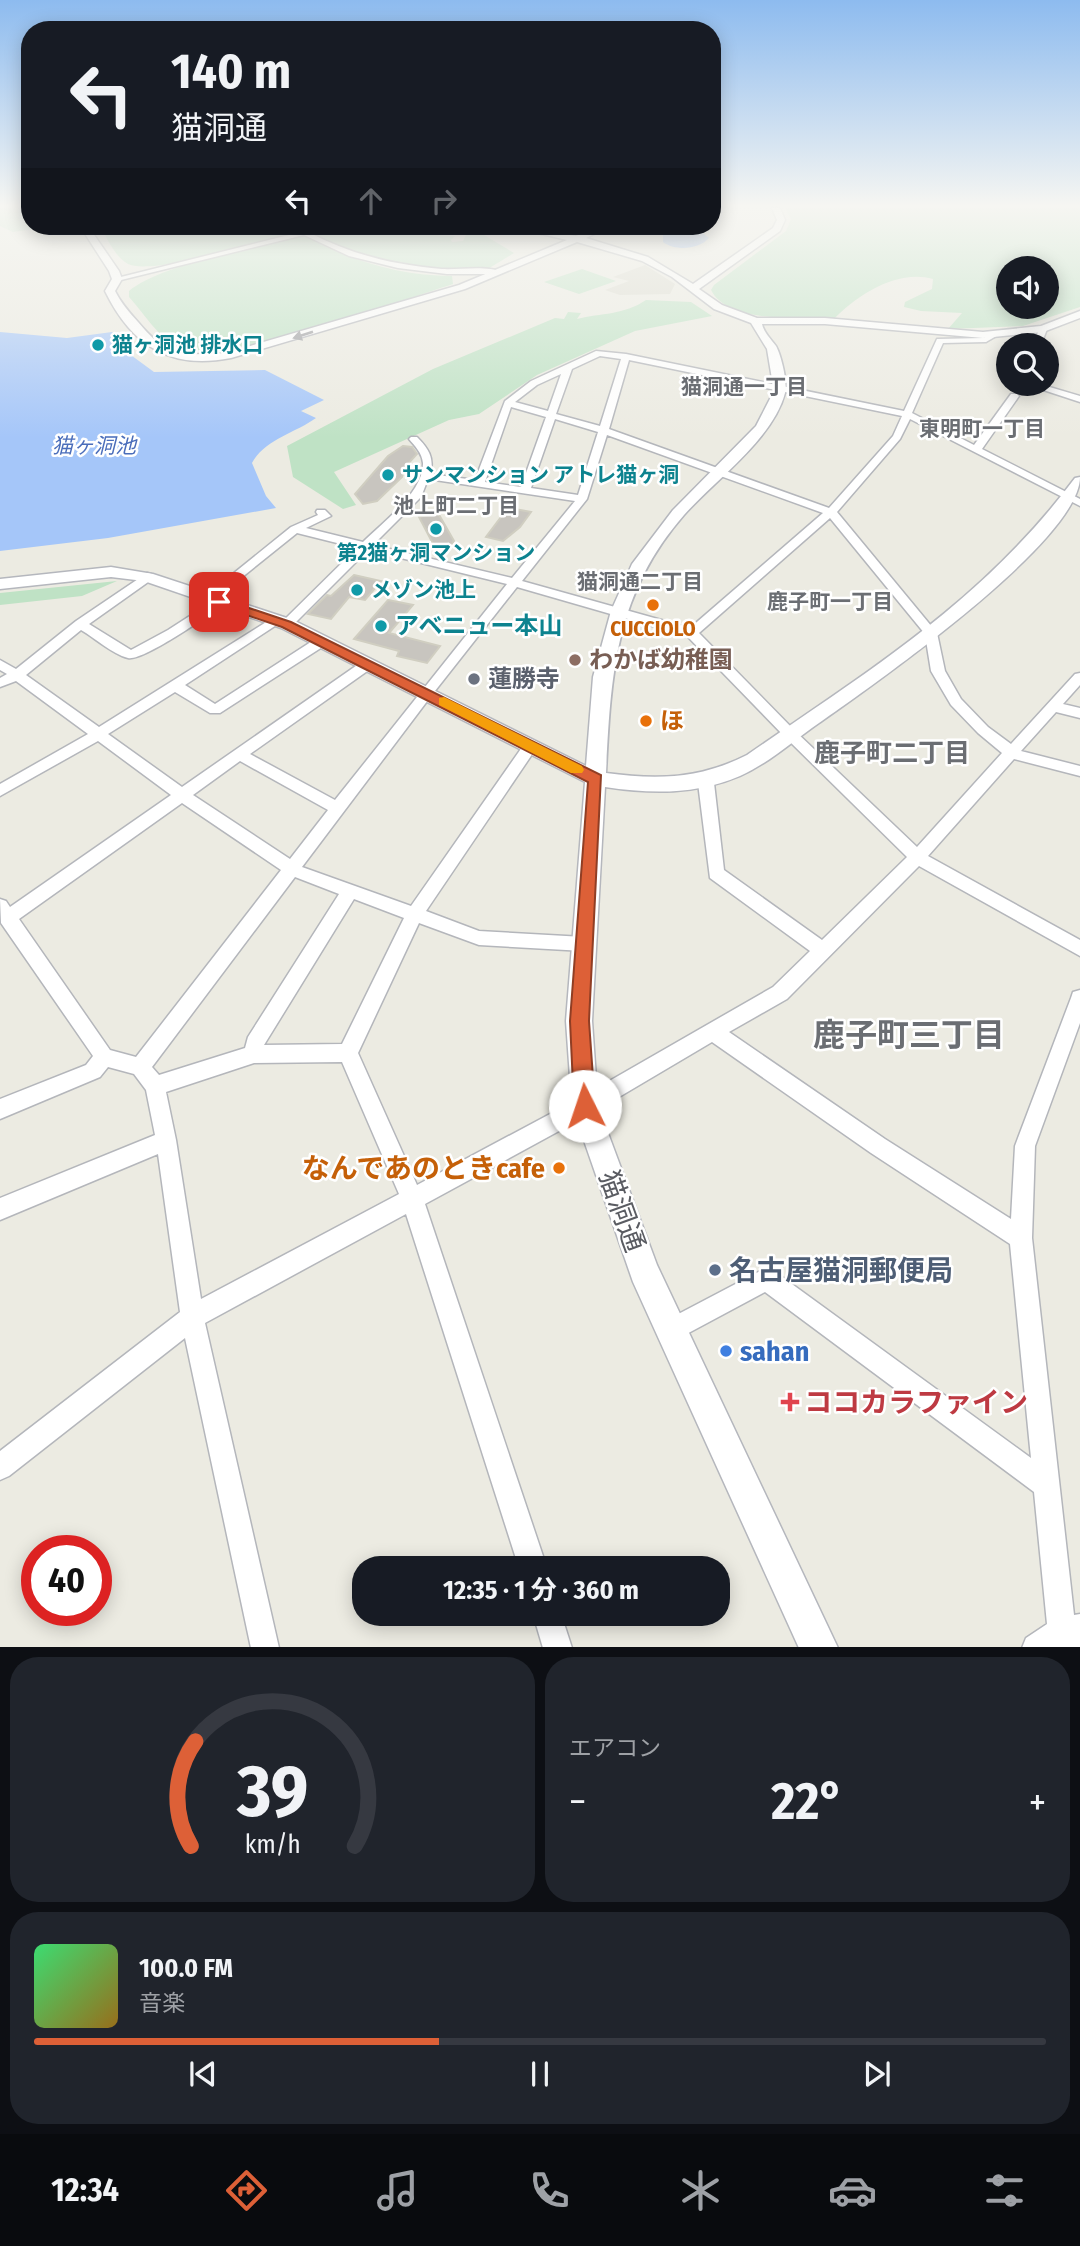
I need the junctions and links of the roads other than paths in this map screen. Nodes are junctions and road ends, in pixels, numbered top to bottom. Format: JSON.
{"nodes":[{"id":1,"x":114,"y":285,"type":"edge"},
{"id":2,"x":467,"y":285,"type":"edge"},
{"id":3,"x":688,"y":285,"type":"edge"},
{"id":4,"x":699,"y":285,"type":"edge"},
{"id":5,"x":693,"y":288,"type":"junction"},
{"id":6,"x":1080,"y":314,"type":"edge"},
{"id":7,"x":756,"y":321,"type":"junction"},
{"id":8,"x":1043,"y":329,"type":"junction"},
{"id":9,"x":1042,"y":333,"type":"edge"},
{"id":10,"x":994,"y":335,"type":"junction"},
{"id":11,"x":626,"y":357,"type":"junction"},
{"id":12,"x":568,"y":367,"type":"junction"},
{"id":13,"x":780,"y":391,"type":"junction"},
{"id":14,"x":1059,"y":393,"type":"edge"},
{"id":15,"x":1014,"y":396,"type":"dead end"},
{"id":16,"x":1080,"y":399,"type":"edge"},
{"id":17,"x":508,"y":403,"type":"junction"},
{"id":18,"x":906,"y":414,"type":"junction"},
{"id":19,"x":552,"y":416,"type":"junction"},
{"id":20,"x":603,"y":430,"type":"junction"},
{"id":21,"x":414,"y":439,"type":"dead end"},
{"id":22,"x":976,"y":450,"type":"junction"},
{"id":23,"x":718,"y":473,"type":"junction"},
{"id":24,"x":425,"y":476,"type":"junction"},
{"id":25,"x":479,"y":484,"type":"junction"},
{"id":26,"x":525,"y":491,"type":"junction"},
{"id":27,"x":1077,"y":494,"type":"edge"},
{"id":28,"x":582,"y":499,"type":"junction"},
{"id":29,"x":321,"y":512,"type":"dead end"},
{"id":30,"x":831,"y":512,"type":"junction"},
{"id":31,"x":295,"y":529,"type":"junction"},
{"id":32,"x":365,"y":545,"type":"junction"},
{"id":33,"x":147,"y":577,"type":"junction"},
{"id":34,"x":516,"y":583,"type":"junction"},
{"id":35,"x":0,"y":584,"type":"edge"},
{"id":36,"x":214,"y":600,"type":"junction"},
{"id":37,"x":619,"y":611,"type":"junction"},
{"id":38,"x":281,"y":623,"type":"junction"},
{"id":39,"x":80,"y":624,"type":"junction"},
{"id":40,"x":692,"y":633,"type":"junction"},
{"id":41,"x":931,"y":633,"type":"junction"},
{"id":42,"x":322,"y":641,"type":"junction"},
{"id":43,"x":0,"y":664,"type":"edge"},
{"id":44,"x":368,"y":664,"type":"junction"},
{"id":45,"x":17,"y":675,"type":"junction"},
{"id":46,"x":1080,"y":677,"type":"edge"},
{"id":47,"x":0,"y":683,"type":"edge"},
{"id":48,"x":176,"y":686,"type":"junction"},
{"id":49,"x":426,"y":692,"type":"junction"},
{"id":50,"x":1054,"y":706,"type":"junction"},
{"id":51,"x":1080,"y":713,"type":"edge"},
{"id":52,"x":790,"y":734,"type":"junction"},
{"id":53,"x":97,"y":735,"type":"junction"},
{"id":54,"x":530,"y":747,"type":"junction"},
{"id":55,"x":1013,"y":754,"type":"junction"},
{"id":56,"x":240,"y":755,"type":"junction"},
{"id":57,"x":1080,"y":771,"type":"edge"},
{"id":58,"x":596,"y":779,"type":"junction"},
{"id":59,"x":706,"y":783,"type":"junction"},
{"id":60,"x":0,"y":791,"type":"edge"},
{"id":61,"x":182,"y":795,"type":"junction"},
{"id":62,"x":338,"y":809,"type":"junction"},
{"id":63,"x":917,"y":857,"type":"junction"},
{"id":64,"x":293,"y":870,"type":"junction"},
{"id":65,"x":350,"y":891,"type":"junction"},
{"id":66,"x":4,"y":912,"type":"edge"},
{"id":67,"x":415,"y":913,"type":"junction"},
{"id":68,"x":584,"y":944,"type":"junction"},
{"id":69,"x":1080,"y":949,"type":"edge"},
{"id":70,"x":822,"y":950,"type":"junction"},
{"id":71,"x":1080,"y":998,"type":"edge"},
{"id":72,"x":713,"y":1032,"type":"junction"},
{"id":73,"x":348,"y":1053,"type":"junction"},
{"id":74,"x":254,"y":1054,"type":"junction"},
{"id":75,"x":104,"y":1057,"type":"junction"},
{"id":76,"x":140,"y":1067,"type":"junction"},
{"id":77,"x":155,"y":1086,"type":"junction"},
{"id":78,"x":585,"y":1106,"type":"junction"},
{"id":79,"x":0,"y":1109,"type":"edge"},
{"id":80,"x":166,"y":1140,"type":"junction"},
{"id":81,"x":412,"y":1198,"type":"junction"},
{"id":82,"x":0,"y":1209,"type":"edge"},
{"id":83,"x":1021,"y":1238,"type":"junction"},
{"id":84,"x":192,"y":1317,"type":"junction"},
{"id":85,"x":673,"y":1329,"type":"junction"},
{"id":86,"x":0,"y":1467,"type":"edge"},
{"id":87,"x":1045,"y":1484,"type":"junction"},
{"id":88,"x":529,"y":1556,"type":"edge"},
{"id":89,"x":551,"y":1626,"type":"edge"},
{"id":90,"x":1071,"y":1635,"type":"edge"},
{"id":91,"x":265,"y":1647,"type":"edge"},
{"id":92,"x":558,"y":1647,"type":"edge"},
{"id":93,"x":818,"y":1647,"type":"edge"},
{"id":94,"x":1036,"y":1647,"type":"edge"}],
"edges":[{"from":2,"to":1,"type":"street","one_way":true},
{"from":3,"to":5,"type":"street"},
{"from":4,"to":5,"type":"street"},
{"from":5,"to":7,"type":"street"},
{"from":6,"to":8,"type":"street"},
{"from":7,"to":10,"type":"street"},
{"from":7,"to":13,"type":"street"},
{"from":8,"to":9,"type":"street"},
{"from":8,"to":10,"type":"street"},
{"from":10,"to":18,"type":"street"},
{"from":11,"to":12,"type":"street"},
{"from":11,"to":13,"type":"street"},
{"from":11,"to":20,"type":"street"},
{"from":12,"to":17,"type":"street"},
{"from":12,"to":19,"type":"street"},
{"from":13,"to":18,"type":"street"},
{"from":13,"to":23,"type":"street","name":"猫洞通"},
{"from":14,"to":16,"type":"street"},
{"from":15,"to":22,"type":"street"},
{"from":17,"to":19,"type":"street"},
{"from":17,"to":25,"type":"street"},
{"from":18,"to":22,"type":"street"},
{"from":18,"to":30,"type":"street"},
{"from":19,"to":20,"type":"street"},
{"from":19,"to":26,"type":"street"},
{"from":20,"to":23,"type":"street"},
{"from":20,"to":28,"type":"street"},
{"from":21,"to":24,"type":"street"},
{"from":22,"to":27,"type":"street"},
{"from":23,"to":30,"type":"street"},
{"from":23,"to":37,"type":"street","name":"猫洞通"},
{"from":24,"to":25,"type":"street"},
{"from":24,"to":32,"type":"street"},
{"from":25,"to":26,"type":"street"},
{"from":26,"to":28,"type":"street"},
{"from":27,"to":41,"type":"street"},
{"from":28,"to":34,"type":"street"},
{"from":29,"to":31,"type":"street"},
{"from":30,"to":40,"type":"street"},
{"from":30,"to":41,"type":"street"},
{"from":31,"to":32,"type":"street"},
{"from":31,"to":36,"type":"street"},
{"from":32,"to":34,"type":"street"},
{"from":32,"to":38,"type":"street"},
{"from":33,"to":35,"type":"street"},
{"from":33,"to":36,"type":"street"},
{"from":33,"to":39,"type":"street"},
{"from":34,"to":37,"type":"street"},
{"from":34,"to":49,"type":"street"},
{"from":36,"to":38,"type":"street"},
{"from":36,"to":39,"type":"street"},
{"from":37,"to":40,"type":"street"},
{"from":37,"to":58,"type":"street","name":"猫洞通"},
{"from":38,"to":42,"type":"street"},
{"from":38,"to":48,"type":"street"},
{"from":39,"to":45,"type":"street"},
{"from":40,"to":52,"type":"street"},
{"from":41,"to":52,"type":"street"},
{"from":41,"to":55,"type":"street"},
{"from":42,"to":44,"type":"street"},
{"from":42,"to":48,"type":"street"},
{"from":43,"to":45,"type":"street"},
{"from":44,"to":49,"type":"street"},
{"from":44,"to":56,"type":"street"},
{"from":45,"to":47,"type":"street"},
{"from":45,"to":53,"type":"street"},
{"from":46,"to":50,"type":"street"},
{"from":48,"to":53,"type":"street"},
{"from":49,"to":54,"type":"street"},
{"from":49,"to":62,"type":"street"},
{"from":50,"to":51,"type":"street"},
{"from":50,"to":55,"type":"street"},
{"from":52,"to":59,"type":"street"},
{"from":52,"to":63,"type":"street"},
{"from":53,"to":60,"type":"street"},
{"from":53,"to":61,"type":"street"},
{"from":54,"to":58,"type":"street"},
{"from":54,"to":67,"type":"street"},
{"from":55,"to":57,"type":"street"},
{"from":55,"to":63,"type":"street"},
{"from":56,"to":61,"type":"street"},
{"from":56,"to":62,"type":"street"},
{"from":58,"to":59,"type":"street"},
{"from":58,"to":68,"type":"street","name":"猫洞通"},
{"from":59,"to":70,"type":"street"},
{"from":61,"to":64,"type":"street"},
{"from":61,"to":66,"type":"street"},
{"from":62,"to":64,"type":"street"},
{"from":63,"to":69,"type":"street"},
{"from":63,"to":70,"type":"street"},
{"from":64,"to":65,"type":"street"},
{"from":64,"to":76,"type":"street"},
{"from":65,"to":67,"type":"street"},
{"from":65,"to":74,"type":"street"},
{"from":66,"to":75,"type":"street"},
{"from":67,"to":68,"type":"street"},
{"from":67,"to":73,"type":"street"},
{"from":68,"to":78,"type":"street","name":"猫洞通"},
{"from":70,"to":72,"type":"street"},
{"from":71,"to":83,"type":"street"},
{"from":72,"to":78,"type":"street"},
{"from":72,"to":83,"type":"street"},
{"from":73,"to":74,"type":"street"},
{"from":73,"to":81,"type":"street"},
{"from":74,"to":77,"type":"street"},
{"from":75,"to":76,"type":"street"},
{"from":75,"to":79,"type":"street"},
{"from":76,"to":77,"type":"street"},
{"from":77,"to":80,"type":"street"},
{"from":78,"to":81,"type":"street"},
{"from":78,"to":85,"type":"street","name":"猫洞通"},
{"from":80,"to":82,"type":"street"},
{"from":80,"to":84,"type":"street"},
{"from":81,"to":84,"type":"street"},
{"from":81,"to":88,"type":"street"},
{"from":83,"to":87,"type":"street"},
{"from":84,"to":86,"type":"street"},
{"from":84,"to":91,"type":"street"},
{"from":85,"to":87,"type":"street"},
{"from":85,"to":93,"type":"street","name":"猫洞通"},
{"from":87,"to":90,"type":"street"},
{"from":89,"to":92,"type":"street"},
{"from":90,"to":94,"type":"street"}]}
